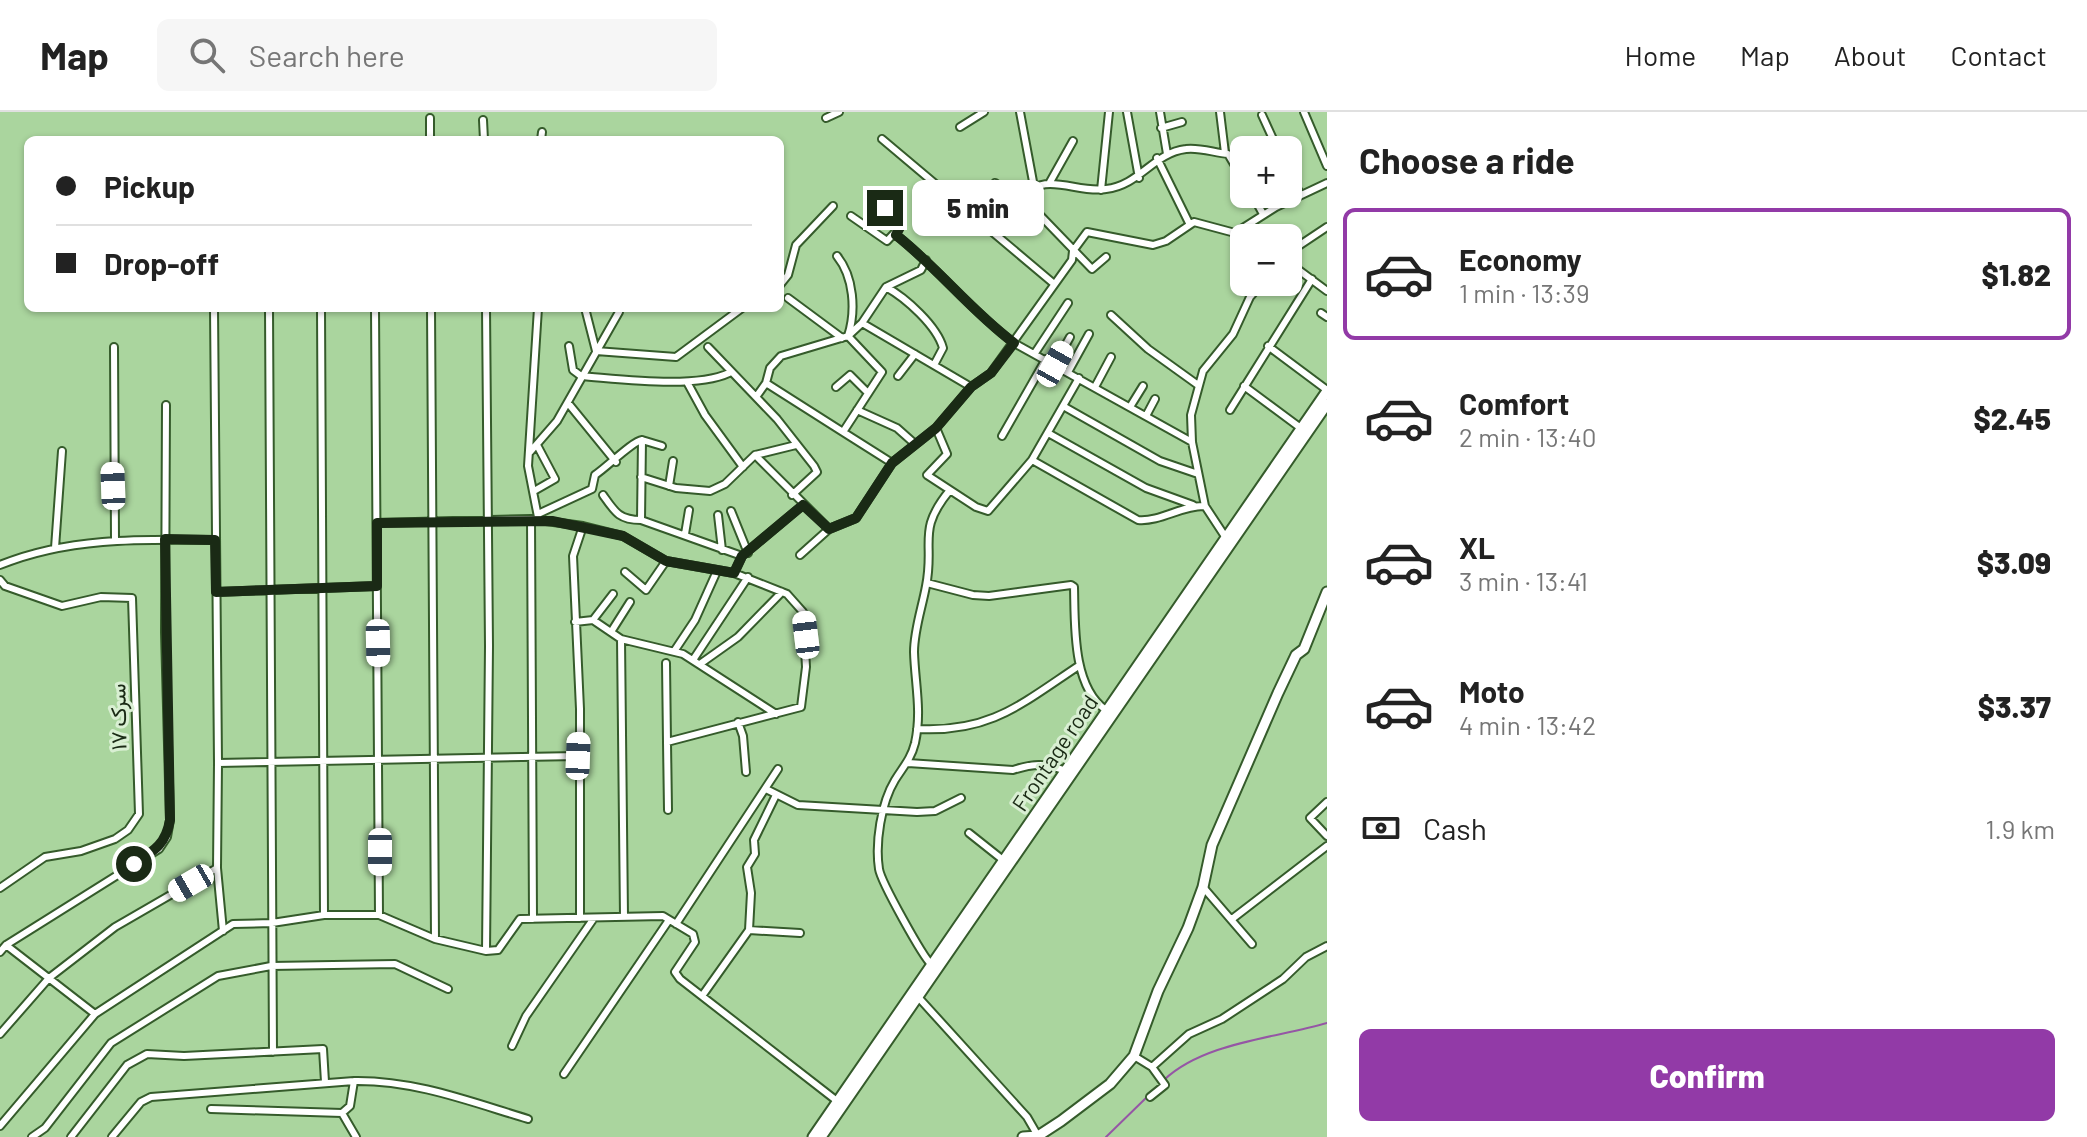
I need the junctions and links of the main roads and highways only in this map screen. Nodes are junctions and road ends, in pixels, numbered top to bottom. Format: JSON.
{"nodes":[{"id":1,"x":1327,"y":390,"type":"edge"},
{"id":2,"x":1327,"y":404,"type":"edge"},
{"id":3,"x":1228,"y":541,"type":"junction"},
{"id":4,"x":1327,"y":592,"type":"edge"},
{"id":5,"x":1069,"y":772,"type":"junction"},
{"id":6,"x":840,"y":1104,"type":"junction"},
{"id":7,"x":1038,"y":1136,"type":"edge"},
{"id":8,"x":813,"y":1137,"type":"edge"},
{"id":9,"x":821,"y":1137,"type":"edge"},
{"id":10,"x":1023,"y":1137,"type":"edge"}],
"edges":[{"from":1,"to":3,"type":"main road","name":"Frontage road"},
{"from":2,"to":3,"type":"main road"},
{"from":3,"to":5,"type":"main road"},
{"from":3,"to":5,"type":"main road","name":"Frontage road"},
{"from":4,"to":7,"type":"main road"},
{"from":5,"to":6,"type":"main road"},
{"from":5,"to":6,"type":"main road","name":"Frontage road"},
{"from":6,"to":8,"type":"main road","name":"Frontage road"},
{"from":6,"to":9,"type":"main road"},
{"from":7,"to":10,"type":"main road"}]}
